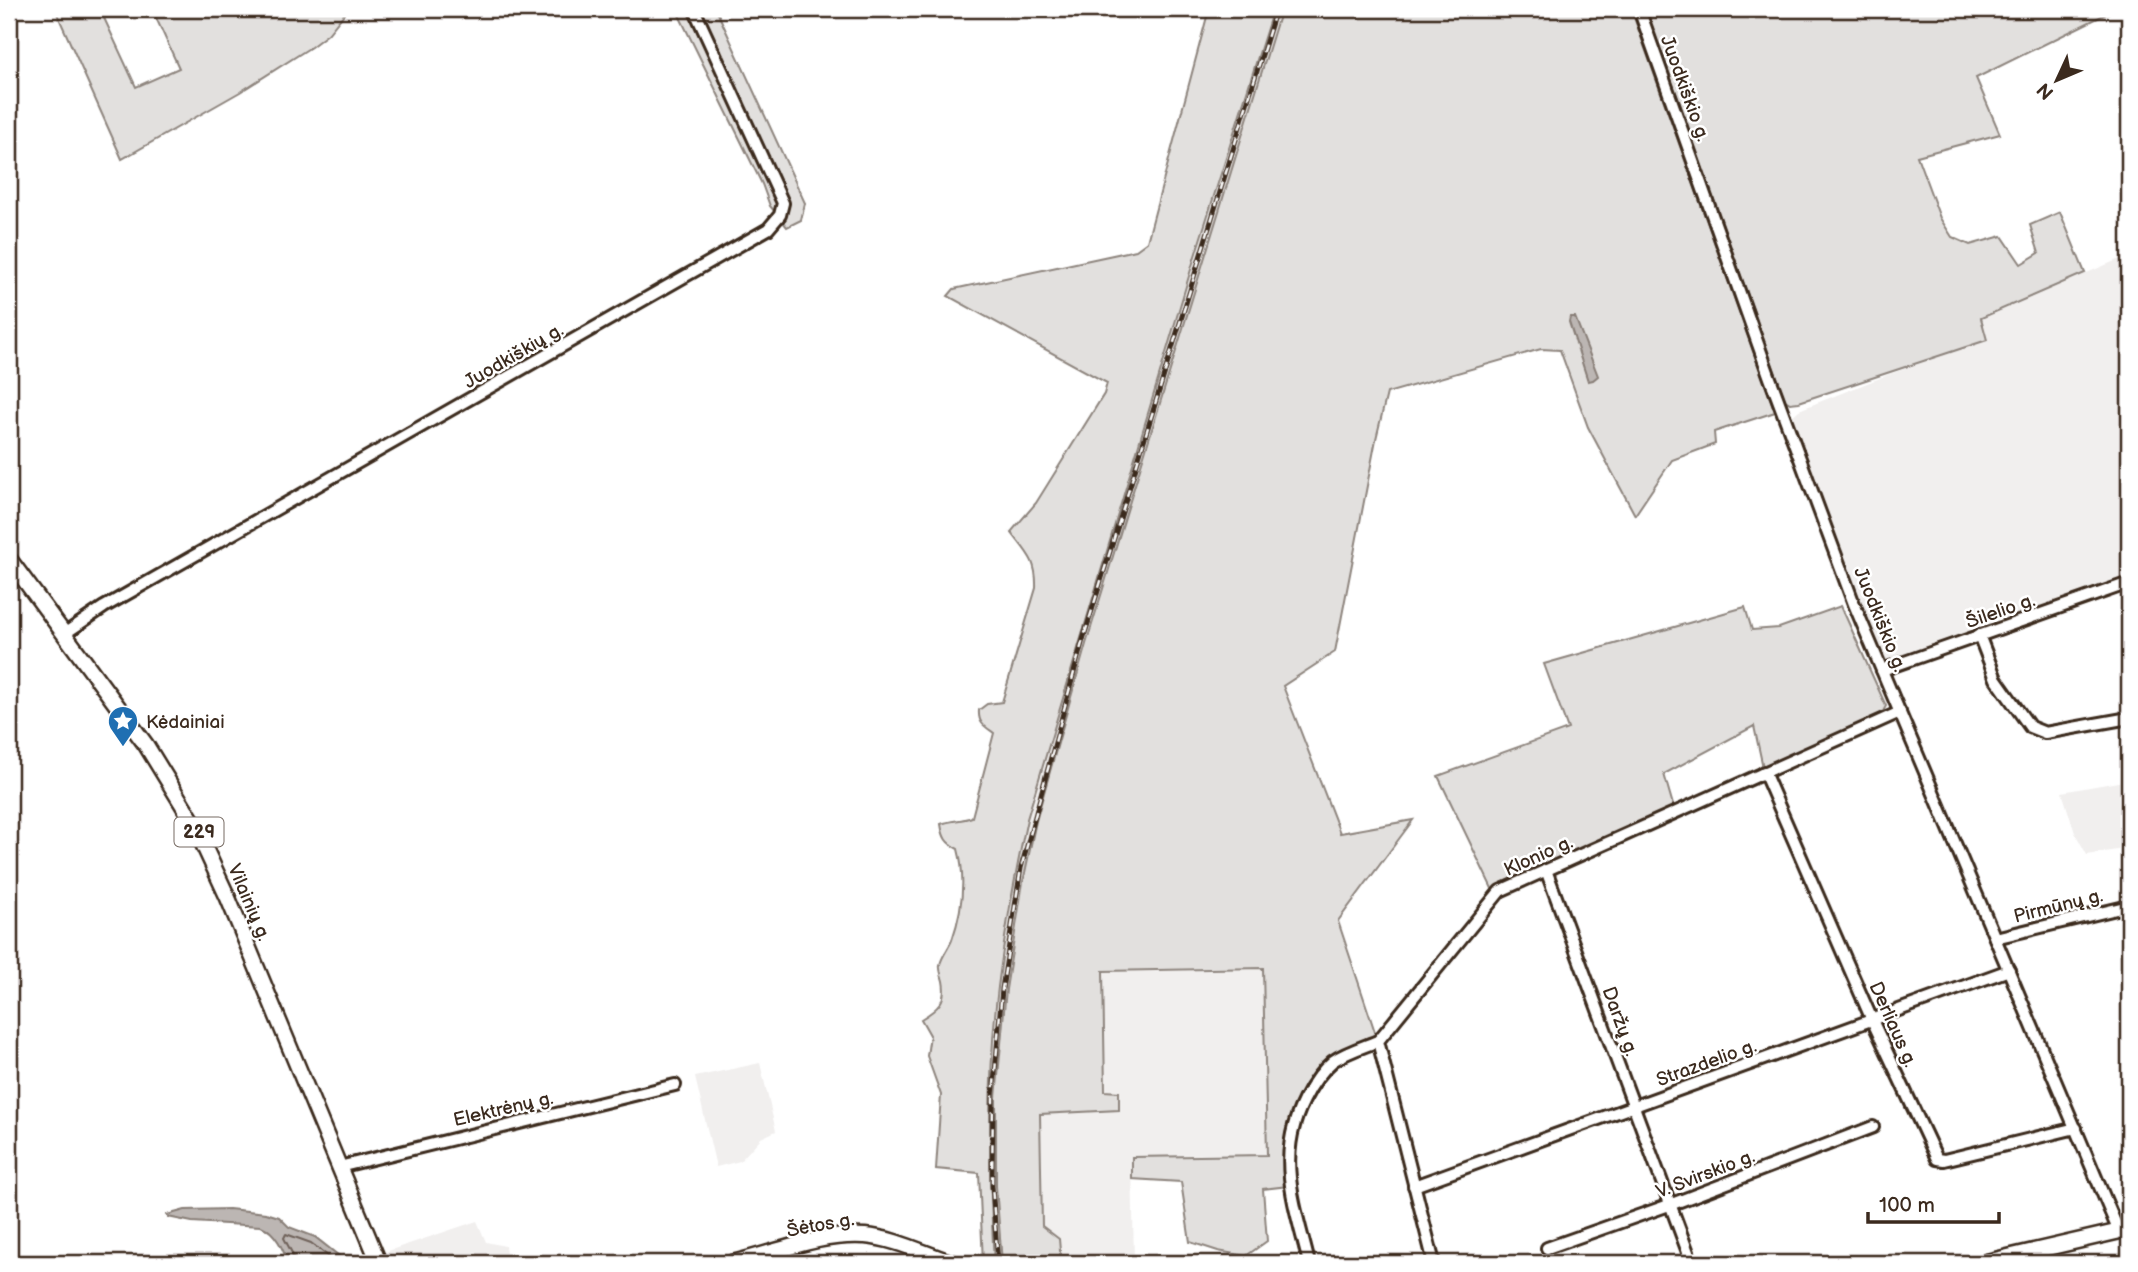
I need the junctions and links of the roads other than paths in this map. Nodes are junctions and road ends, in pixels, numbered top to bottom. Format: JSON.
{"nodes":[{"id":1,"x":694,"y":9,"type":"edge"},
{"id":2,"x":1639,"y":9,"type":"edge"},
{"id":3,"x":9,"y":559,"type":"edge"},
{"id":4,"x":2129,"y":583,"type":"edge"},
{"id":5,"x":64,"y":634,"type":"junction"},
{"id":6,"x":1979,"y":635,"type":"junction"},
{"id":7,"x":1882,"y":670,"type":"junction"},
{"id":8,"x":1899,"y":712,"type":"junction"},
{"id":9,"x":2129,"y":718,"type":"edge"},
{"id":10,"x":1764,"y":772,"type":"junction"},
{"id":11,"x":1546,"y":870,"type":"junction"},
{"id":12,"x":2129,"y":906,"type":"edge"},
{"id":13,"x":1995,"y":939,"type":"junction"},
{"id":14,"x":2009,"y":971,"type":"junction"},
{"id":15,"x":1872,"y":1020,"type":"junction"},
{"id":16,"x":1378,"y":1041,"type":"junction"},
{"id":17,"x":675,"y":1085,"type":"dead end"},
{"id":18,"x":1634,"y":1106,"type":"junction"},
{"id":19,"x":1873,"y":1127,"type":"dead end"},
{"id":20,"x":2076,"y":1128,"type":"junction"},
{"id":21,"x":339,"y":1167,"type":"junction"},
{"id":22,"x":1415,"y":1186,"type":"junction"},
{"id":23,"x":1672,"y":1204,"type":"junction"},
{"id":24,"x":2124,"y":1231,"type":"edge"},
{"id":25,"x":1547,"y":1248,"type":"dead end"},
{"id":26,"x":379,"y":1263,"type":"edge"},
{"id":27,"x":732,"y":1263,"type":"edge"},
{"id":28,"x":953,"y":1263,"type":"edge"},
{"id":29,"x":1309,"y":1263,"type":"edge"},
{"id":30,"x":1433,"y":1263,"type":"edge"},
{"id":31,"x":1692,"y":1263,"type":"edge"},
{"id":32,"x":1982,"y":1263,"type":"edge"}],
"edges":[{"from":1,"to":5,"type":"street","name":"Juodkiškių g."},
{"from":2,"to":7,"type":"street","name":"Juodkiškio g."},
{"from":3,"to":5,"type":"main road","name":"Vilainių g.","number":"229"},
{"from":4,"to":6,"type":"street","name":"Šilelio g."},
{"from":5,"to":21,"type":"main road","name":"Vilainių g.","number":"229"},
{"from":6,"to":7,"type":"street","name":"Šilelio g."},
{"from":6,"to":9,"type":"street"},
{"from":7,"to":8,"type":"street","name":"Juodkiškio g."},
{"from":8,"to":10,"type":"street","name":"Klonio g."},
{"from":8,"to":13,"type":"street","name":"Juodkiškio g."},
{"from":10,"to":11,"type":"street","name":"Klonio g."},
{"from":10,"to":15,"type":"street","name":"Derliaus g."},
{"from":11,"to":16,"type":"street","name":"Klonio g."},
{"from":11,"to":18,"type":"street","name":"Daržų g."},
{"from":12,"to":13,"type":"street","name":"Pirmūnų g."},
{"from":13,"to":14,"type":"street","name":"Juodkiškio g."},
{"from":14,"to":15,"type":"street","name":"Strazdelio g."},
{"from":14,"to":20,"type":"street","name":"Juodkiškio g."},
{"from":15,"to":18,"type":"street","name":"Strazdelio g."},
{"from":15,"to":20,"type":"street","name":"Derliaus g."},
{"from":16,"to":22,"type":"street"},
{"from":16,"to":29,"type":"street"},
{"from":17,"to":21,"type":"street","name":"Elektrėnų g."},
{"from":18,"to":22,"type":"street","name":"Strazdelio g."},
{"from":18,"to":23,"type":"street","name":"Daržų g."},
{"from":19,"to":23,"type":"street","name":"V. Svirskio g."},
{"from":20,"to":24,"type":"street","name":"Juodkiškio g."},
{"from":21,"to":26,"type":"main road","number":"229"},
{"from":22,"to":30,"type":"street"},
{"from":23,"to":25,"type":"street","name":"V. Svirskio g."},
{"from":23,"to":31,"type":"street","name":"Daržų g."},
{"from":24,"to":32,"type":"main road"},
{"from":27,"to":28,"type":"main road","name":"Šėtos g."}]}
